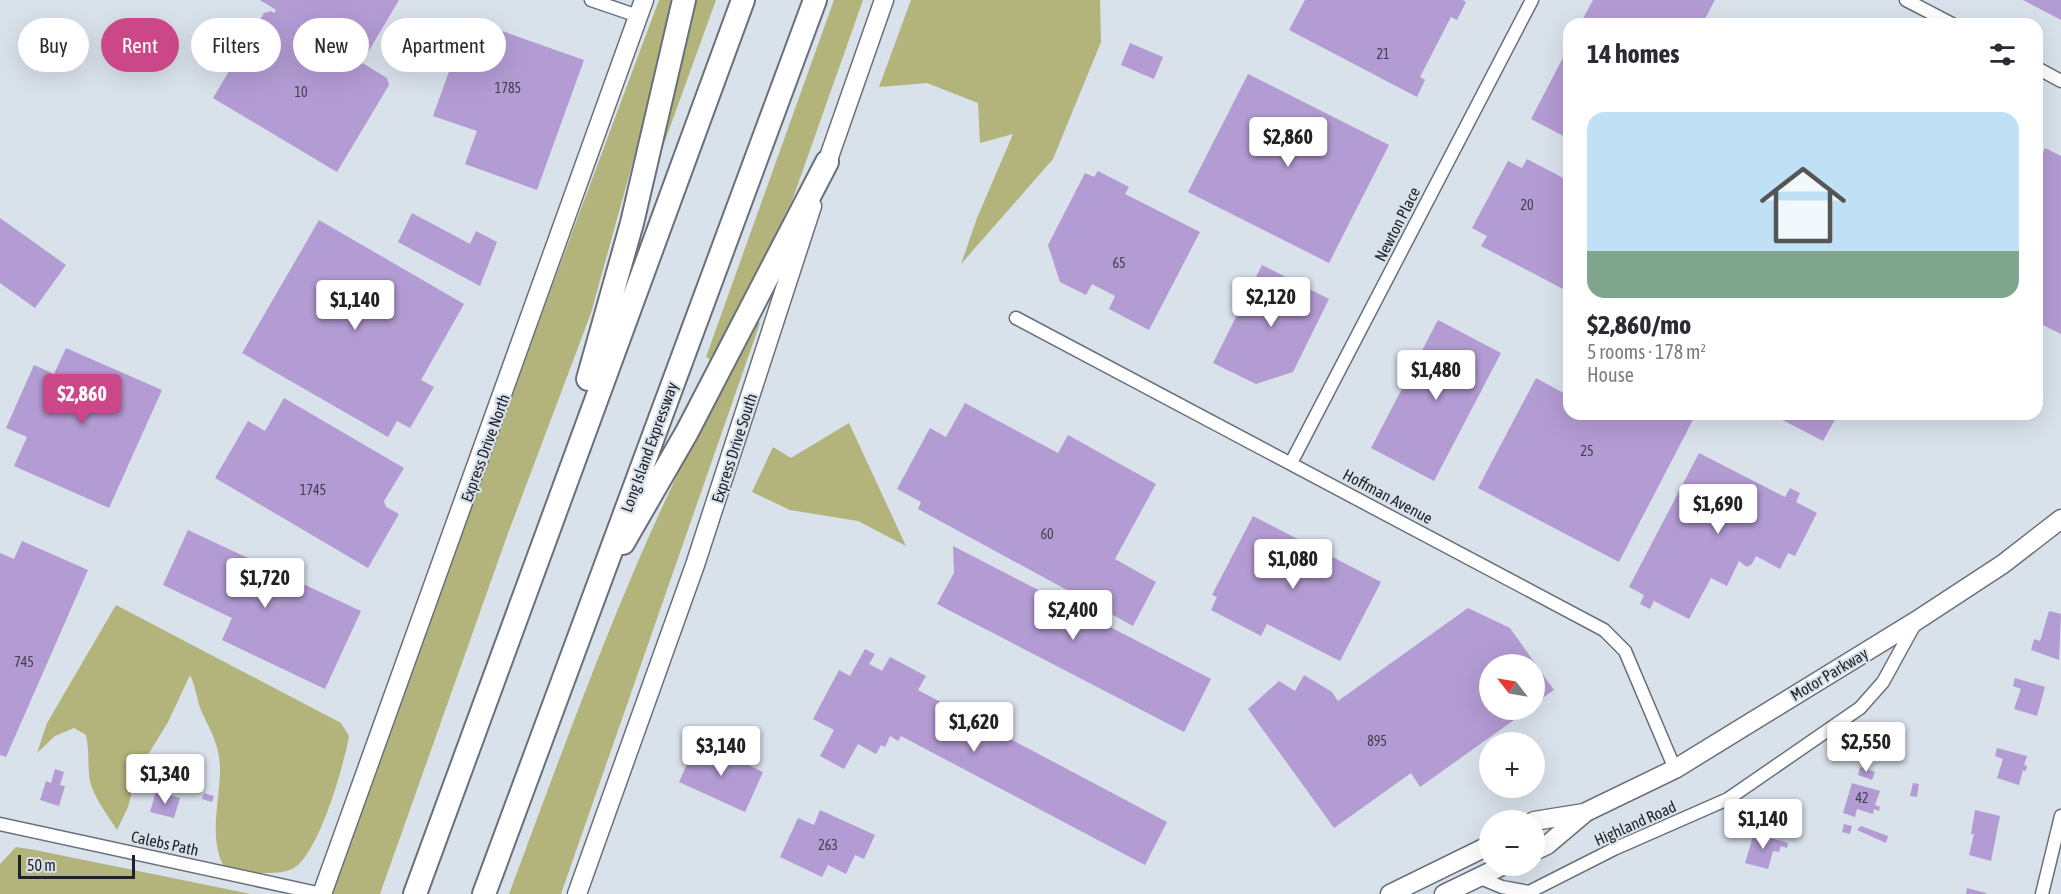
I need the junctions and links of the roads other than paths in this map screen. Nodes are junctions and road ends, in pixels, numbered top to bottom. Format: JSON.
{"nodes":[{"id":1,"x":591,"y":0,"type":"edge"},
{"id":2,"x":684,"y":0,"type":"edge"},
{"id":3,"x":742,"y":0,"type":"edge"},
{"id":4,"x":815,"y":0,"type":"edge"},
{"id":5,"x":884,"y":0,"type":"edge"},
{"id":6,"x":1532,"y":0,"type":"edge"},
{"id":7,"x":1906,"y":0,"type":"edge"},
{"id":8,"x":641,"y":8,"type":"edge"},
{"id":9,"x":1940,"y":18,"type":"edge"},
{"id":10,"x":2043,"y":71,"type":"edge"},
{"id":11,"x":2061,"y":81,"type":"edge"},
{"id":12,"x":827,"y":162,"type":"junction"},
{"id":13,"x":1016,"y":318,"type":"dead end"},
{"id":14,"x":1291,"y":463,"type":"junction"},
{"id":15,"x":2061,"y":519,"type":"edge"},
{"id":16,"x":599,"y":580,"type":"junction"},
{"id":17,"x":1916,"y":621,"type":"junction"},
{"id":18,"x":506,"y":646,"type":"junction"},
{"id":19,"x":1675,"y":769,"type":"junction"},
{"id":20,"x":1586,"y":812,"type":"junction"},
{"id":21,"x":2061,"y":816,"type":"edge"},
{"id":22,"x":1545,"y":819,"type":"edge"},
{"id":23,"x":0,"y":824,"type":"edge"},
{"id":24,"x":1545,"y":846,"type":"edge"},
{"id":25,"x":1479,"y":850,"type":"edge"},
{"id":26,"x":1478,"y":877,"type":"joint"},
{"id":27,"x":322,"y":894,"type":"edge"},
{"id":28,"x":415,"y":894,"type":"edge"},
{"id":29,"x":484,"y":894,"type":"edge"},
{"id":30,"x":577,"y":894,"type":"edge"},
{"id":31,"x":1390,"y":894,"type":"edge"},
{"id":32,"x":1444,"y":894,"type":"edge"},
{"id":33,"x":2042,"y":894,"type":"edge"}],
"edges":[{"from":1,"to":8,"type":"street"},
{"from":2,"to":18,"type":"highway"},
{"from":3,"to":18,"type":"highway"},
{"from":4,"to":16,"type":"highway","name":"Long Island Expressway"},
{"from":5,"to":12,"type":"main road","name":"Express Drive South"},
{"from":6,"to":14,"type":"street","name":"Newton Place"},
{"from":7,"to":9,"type":"street"},
{"from":8,"to":27,"type":"main road","name":"Express Drive North"},
{"from":10,"to":11,"type":"street"},
{"from":12,"to":16,"type":"highway"},
{"from":12,"to":30,"type":"main road","name":"Express Drive South"},
{"from":13,"to":14,"type":"street","name":"Hoffman Avenue"},
{"from":14,"to":19,"type":"street","name":"Hoffman Avenue"},
{"from":15,"to":17,"type":"main road","name":"Motor Parkway"},
{"from":16,"to":29,"type":"highway","name":"Long Island Expressway"},
{"from":17,"to":19,"type":"main road","name":"Motor Parkway"},
{"from":17,"to":26,"type":"street","name":"Highland Road"},
{"from":18,"to":28,"type":"highway"},
{"from":19,"to":20,"type":"main road","name":"Motor Parkway"},
{"from":20,"to":22,"type":"main road","name":"Motor Parkway"},
{"from":20,"to":24,"type":"main road","name":"Motor Parkway"},
{"from":21,"to":33,"type":"street"},
{"from":23,"to":27,"type":"street","name":"Calebs Path"},
{"from":25,"to":31,"type":"main road"},
{"from":26,"to":32,"type":"main road"}]}
